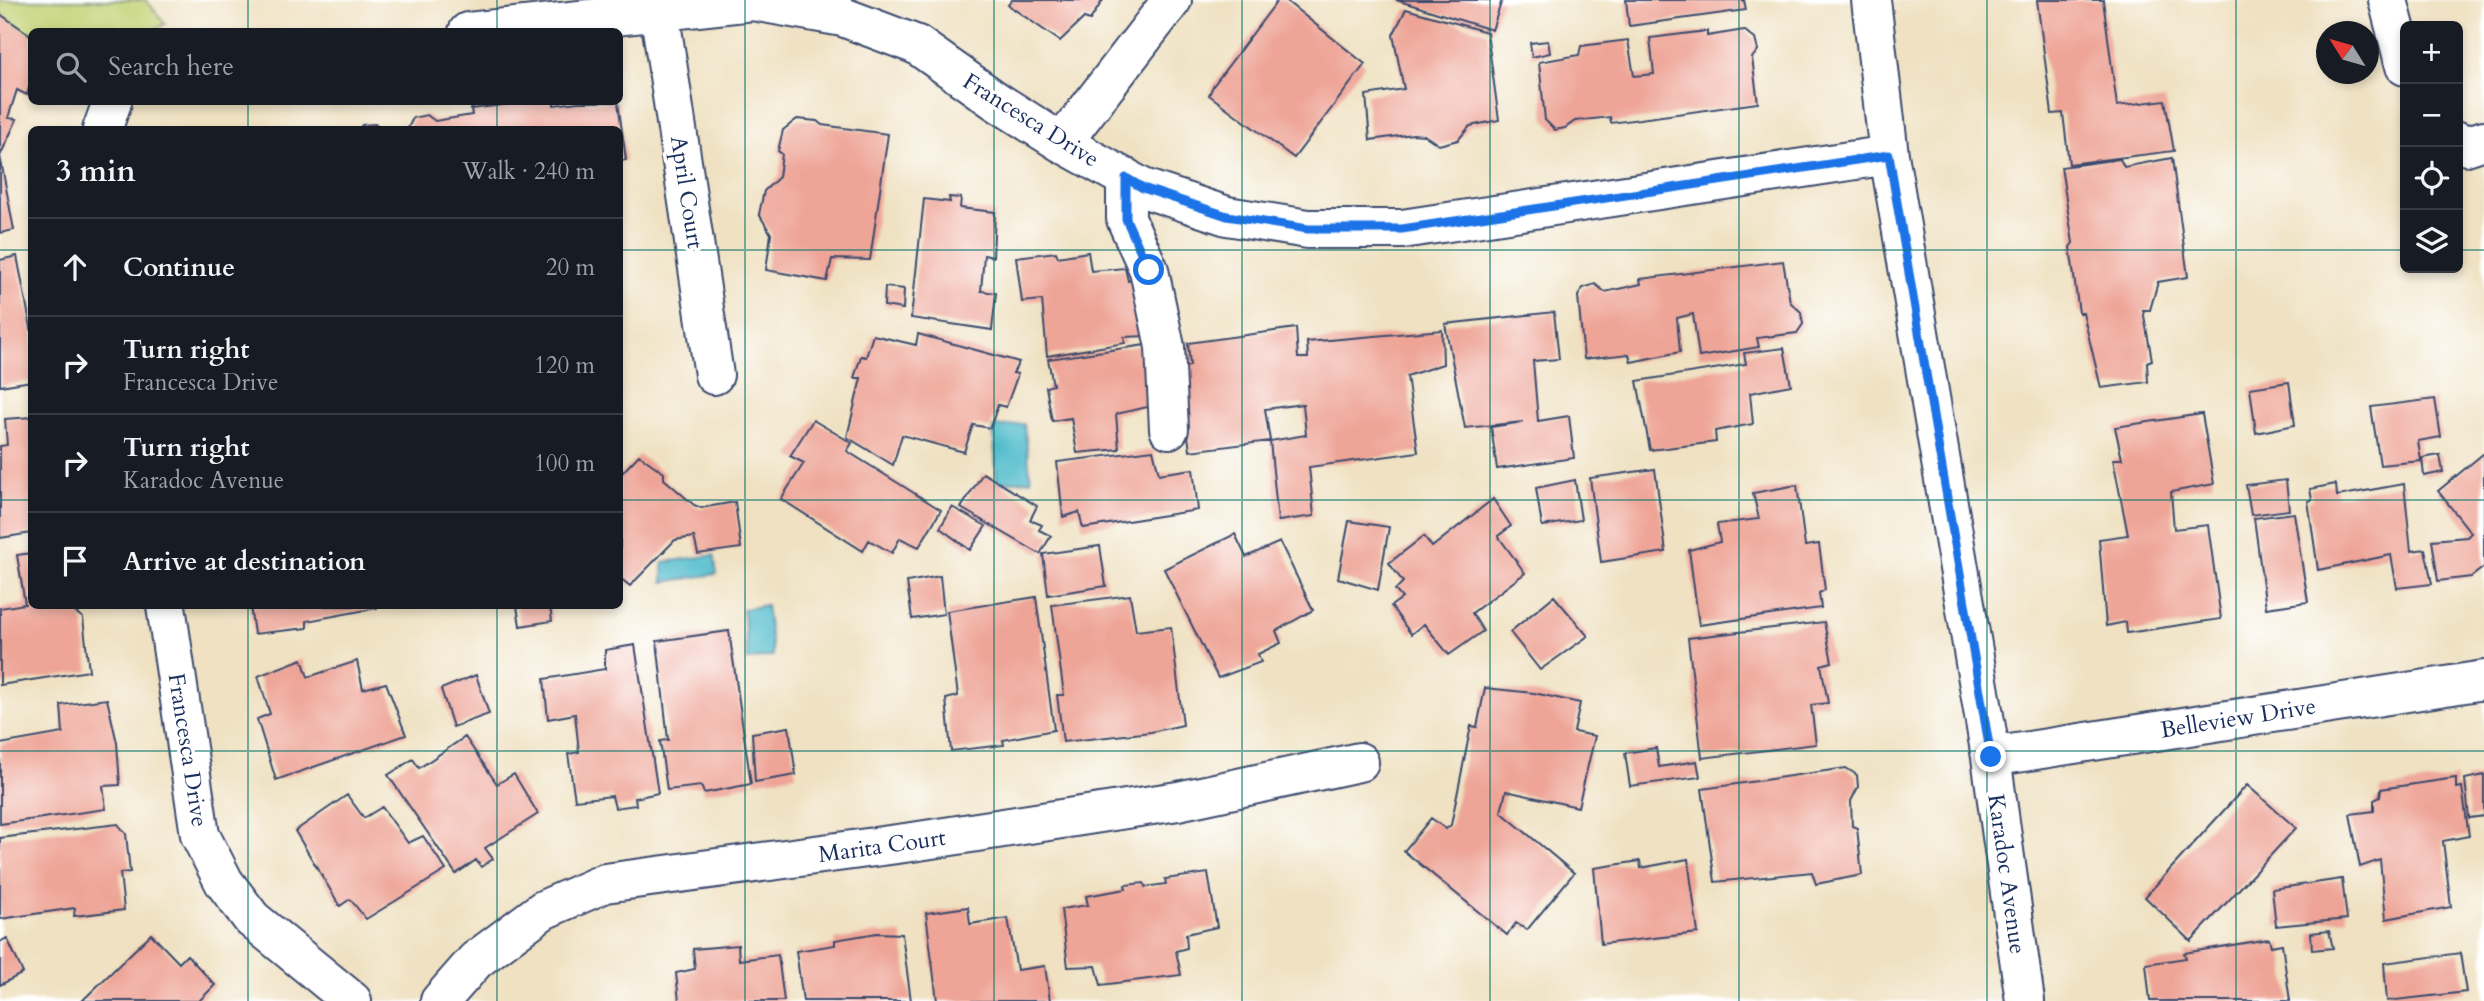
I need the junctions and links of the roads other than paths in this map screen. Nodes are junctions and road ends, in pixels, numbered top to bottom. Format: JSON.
{"nodes":[{"id":1,"x":1172,"y":0,"type":"edge"},
{"id":2,"x":1871,"y":0,"type":"edge"},
{"id":3,"x":2388,"y":0,"type":"edge"},
{"id":4,"x":659,"y":9,"type":"junction"},
{"id":5,"x":501,"y":28,"type":"edge"},
{"id":6,"x":2400,"y":47,"type":"edge"},
{"id":7,"x":111,"y":105,"type":"edge"},
{"id":8,"x":104,"y":126,"type":"edge"},
{"id":9,"x":2484,"y":140,"type":"edge"},
{"id":10,"x":1062,"y":143,"type":"junction"},
{"id":11,"x":2463,"y":144,"type":"edge"},
{"id":12,"x":1889,"y":155,"type":"junction"},
{"id":13,"x":1126,"y":178,"type":"junction"},
{"id":14,"x":714,"y":375,"type":"dead end"},
{"id":15,"x":1169,"y":429,"type":"dead end"},
{"id":16,"x":166,"y":609,"type":"edge"},
{"id":17,"x":2484,"y":680,"type":"edge"},
{"id":18,"x":1991,"y":757,"type":"junction"},
{"id":19,"x":1359,"y":762,"type":"dead end"},
{"id":20,"x":352,"y":1001,"type":"edge"},
{"id":21,"x":440,"y":1001,"type":"edge"},
{"id":22,"x":2025,"y":1001,"type":"edge"}],
"edges":[{"from":1,"to":10,"type":"street"},
{"from":2,"to":12,"type":"street","name":"Karadoc Avenue"},
{"from":3,"to":6,"type":"street"},
{"from":4,"to":5,"type":"street","name":"Francesca Drive"},
{"from":4,"to":10,"type":"street","name":"Francesca Drive"},
{"from":4,"to":14,"type":"street","name":"April Court"},
{"from":7,"to":8,"type":"street"},
{"from":9,"to":11,"type":"street"},
{"from":10,"to":13,"type":"street","name":"Francesca Drive"},
{"from":12,"to":13,"type":"street","name":"Francesca Drive"},
{"from":12,"to":18,"type":"street","name":"Karadoc Avenue"},
{"from":13,"to":15,"type":"street"},
{"from":16,"to":20,"type":"street","name":"Francesca Drive"},
{"from":17,"to":18,"type":"street","name":"Belleview Drive"},
{"from":18,"to":22,"type":"street","name":"Karadoc Avenue"},
{"from":19,"to":21,"type":"street","name":"Marita Court"}]}
